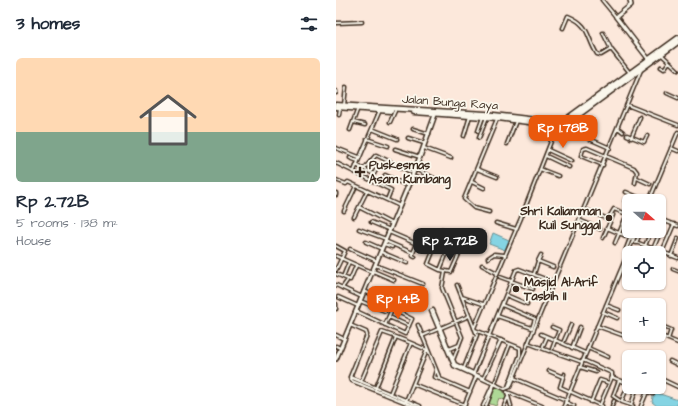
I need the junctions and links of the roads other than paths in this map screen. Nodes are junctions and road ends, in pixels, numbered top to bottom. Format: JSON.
{"nodes":[{"id":1,"x":602,"y":0,"type":"edge"},
{"id":2,"x":630,"y":0,"type":"edge"},
{"id":3,"x":616,"y":17,"type":"junction"},
{"id":4,"x":362,"y":22,"type":"dead end"},
{"id":5,"x":336,"y":23,"type":"edge"},
{"id":6,"x":563,"y":28,"type":"dead end"},
{"id":7,"x":603,"y":33,"type":"dead end"},
{"id":8,"x":678,"y":38,"type":"edge"},
{"id":9,"x":678,"y":42,"type":"edge"},
{"id":10,"x":611,"y":50,"type":"junction"},
{"id":11,"x":662,"y":54,"type":"junction"},
{"id":12,"x":649,"y":61,"type":"junction"},
{"id":13,"x":669,"y":62,"type":"junction"},
{"id":14,"x":640,"y":67,"type":"junction"},
{"id":15,"x":661,"y":67,"type":"dead end"},
{"id":16,"x":678,"y":70,"type":"edge"},
{"id":17,"x":631,"y":74,"type":"junction"},
{"id":18,"x":346,"y":87,"type":"dead end"},
{"id":19,"x":667,"y":93,"type":"dead end"},
{"id":20,"x":602,"y":96,"type":"junction"},
{"id":21,"x":678,"y":98,"type":"edge"},
{"id":22,"x":344,"y":105,"type":"junction"},
{"id":23,"x":628,"y":105,"type":"junction"},
{"id":24,"x":337,"y":107,"type":"edge"},
{"id":25,"x":358,"y":107,"type":"junction"},
{"id":26,"x":380,"y":109,"type":"junction"},
{"id":27,"x":395,"y":111,"type":"junction"},
{"id":28,"x":436,"y":112,"type":"junction"},
{"id":29,"x":339,"y":115,"type":"dead end"},
{"id":30,"x":470,"y":116,"type":"junction"},
{"id":31,"x":485,"y":117,"type":"junction"},
{"id":32,"x":640,"y":117,"type":"dead end"},
{"id":33,"x":498,"y":118,"type":"junction"},
{"id":34,"x":518,"y":120,"type":"junction"},
{"id":35,"x":353,"y":122,"type":"junction"},
{"id":36,"x":390,"y":122,"type":"dead end"},
{"id":37,"x":365,"y":125,"type":"dead end"},
{"id":38,"x":678,"y":125,"type":"edge"},
{"id":39,"x":557,"y":126,"type":"junction"},
{"id":40,"x":618,"y":128,"type":"junction"},
{"id":41,"x":372,"y":129,"type":"junction"},
{"id":42,"x":414,"y":129,"type":"dead end"},
{"id":43,"x":350,"y":130,"type":"dead end"},
{"id":44,"x":478,"y":131,"type":"dead end"},
{"id":45,"x":623,"y":132,"type":"dead end"},
{"id":46,"x":429,"y":134,"type":"junction"},
{"id":47,"x":678,"y":134,"type":"edge"},
{"id":48,"x":626,"y":135,"type":"dead end"},
{"id":49,"x":464,"y":136,"type":"dead end"},
{"id":50,"x":647,"y":136,"type":"dead end"},
{"id":51,"x":585,"y":137,"type":"dead end"},
{"id":52,"x":408,"y":138,"type":"dead end"},
{"id":53,"x":479,"y":138,"type":"dead end"},
{"id":54,"x":631,"y":138,"type":"junction"},
{"id":55,"x":367,"y":139,"type":"junction"},
{"id":56,"x":397,"y":139,"type":"dead end"},
{"id":57,"x":426,"y":143,"type":"junction"},
{"id":58,"x":507,"y":144,"type":"dead end"},
{"id":59,"x":388,"y":146,"type":"dead end"},
{"id":60,"x":336,"y":148,"type":"edge"},
{"id":61,"x":424,"y":148,"type":"junction"},
{"id":62,"x":610,"y":148,"type":"junction"},
{"id":63,"x":672,"y":148,"type":"junction"},
{"id":64,"x":395,"y":149,"type":"dead end"},
{"id":65,"x":548,"y":150,"type":"junction"},
{"id":66,"x":678,"y":151,"type":"edge"},
{"id":67,"x":546,"y":156,"type":"junction"},
{"id":68,"x":359,"y":157,"type":"junction"},
{"id":69,"x":420,"y":157,"type":"junction"},
{"id":70,"x":607,"y":157,"type":"junction"},
{"id":71,"x":350,"y":158,"type":"dead end"},
{"id":72,"x":451,"y":158,"type":"dead end"},
{"id":73,"x":358,"y":161,"type":"junction"},
{"id":74,"x":572,"y":161,"type":"dead end"},
{"id":75,"x":336,"y":163,"type":"edge"},
{"id":76,"x":356,"y":165,"type":"junction"},
{"id":77,"x":603,"y":165,"type":"junction"},
{"id":78,"x":378,"y":166,"type":"dead end"},
{"id":79,"x":569,"y":167,"type":"dead end"},
{"id":80,"x":364,"y":169,"type":"junction"},
{"id":81,"x":415,"y":169,"type":"junction"},
{"id":82,"x":477,"y":169,"type":"junction"},
{"id":83,"x":540,"y":169,"type":"junction"},
{"id":84,"x":354,"y":171,"type":"junction"},
{"id":85,"x":385,"y":175,"type":"dead end"},
{"id":86,"x":413,"y":175,"type":"junction"},
{"id":87,"x":558,"y":176,"type":"dead end"},
{"id":88,"x":497,"y":177,"type":"dead end"},
{"id":89,"x":637,"y":178,"type":"junction"},
{"id":90,"x":336,"y":180,"type":"edge"},
{"id":91,"x":440,"y":181,"type":"dead end"},
{"id":92,"x":426,"y":182,"type":"dead end"},
{"id":93,"x":472,"y":182,"type":"junction"},
{"id":94,"x":635,"y":183,"type":"dead end"},
{"id":95,"x":650,"y":184,"type":"dead end"},
{"id":96,"x":356,"y":186,"type":"junction"},
{"id":97,"x":408,"y":186,"type":"junction"},
{"id":98,"x":484,"y":188,"type":"dead end"},
{"id":99,"x":367,"y":191,"type":"junction"},
{"id":100,"x":626,"y":192,"type":"dead end"},
{"id":101,"x":631,"y":194,"type":"edge"},
{"id":102,"x":651,"y":194,"type":"edge"},
{"id":103,"x":350,"y":198,"type":"junction"},
{"id":104,"x":354,"y":199,"type":"dead end"},
{"id":105,"x":387,"y":200,"type":"junction"},
{"id":106,"x":400,"y":206,"type":"junction"},
{"id":107,"x":359,"y":207,"type":"junction"},
{"id":108,"x":584,"y":210,"type":"junction"},
{"id":109,"x":344,"y":211,"type":"dead end"},
{"id":110,"x":489,"y":212,"type":"dead end"},
{"id":111,"x":622,"y":212,"type":"edge"},
{"id":112,"x":613,"y":215,"type":"dead end"},
{"id":113,"x":354,"y":217,"type":"dead end"},
{"id":114,"x":579,"y":220,"type":"junction"},
{"id":115,"x":666,"y":221,"type":"edge"},
{"id":116,"x":371,"y":222,"type":"dead end"},
{"id":117,"x":496,"y":223,"type":"dead end"},
{"id":118,"x":392,"y":224,"type":"junction"},
{"id":119,"x":674,"y":224,"type":"junction"},
{"id":120,"x":622,"y":226,"type":"edge"},
{"id":121,"x":678,"y":226,"type":"edge"},
{"id":122,"x":607,"y":228,"type":"junction"},
{"id":123,"x":359,"y":229,"type":"dead end"},
{"id":124,"x":442,"y":229,"type":"dead end"},
{"id":125,"x":516,"y":229,"type":"junction"},
{"id":126,"x":600,"y":229,"type":"dead end"},
{"id":127,"x":390,"y":231,"type":"junction"},
{"id":128,"x":619,"y":233,"type":"junction"},
{"id":129,"x":603,"y":238,"type":"dead end"},
{"id":130,"x":638,"y":238,"type":"edge"},
{"id":131,"x":648,"y":238,"type":"edge"},
{"id":132,"x":678,"y":238,"type":"edge"},
{"id":133,"x":632,"y":240,"type":"junction"},
{"id":134,"x":366,"y":242,"type":"dead end"},
{"id":135,"x":385,"y":242,"type":"junction"},
{"id":136,"x":614,"y":243,"type":"dead end"},
{"id":137,"x":636,"y":243,"type":"junction"},
{"id":138,"x":417,"y":244,"type":"junction"},
{"id":139,"x":336,"y":246,"type":"edge"},
{"id":140,"x":628,"y":246,"type":"edge"},
{"id":141,"x":644,"y":246,"type":"joint"},
{"id":142,"x":665,"y":246,"type":"edge"},
{"id":143,"x":392,"y":247,"type":"dead end"},
{"id":144,"x":350,"y":249,"type":"dead end"},
{"id":145,"x":427,"y":250,"type":"dead end"},
{"id":146,"x":448,"y":250,"type":"dead end"},
{"id":147,"x":381,"y":251,"type":"junction"},
{"id":148,"x":413,"y":253,"type":"junction"},
{"id":149,"x":459,"y":254,"type":"dead end"},
{"id":150,"x":666,"y":254,"type":"edge"},
{"id":151,"x":504,"y":255,"type":"junction"},
{"id":152,"x":541,"y":255,"type":"dead end"},
{"id":153,"x":336,"y":256,"type":"edge"},
{"id":154,"x":671,"y":256,"type":"junction"},
{"id":155,"x":415,"y":257,"type":"dead end"},
{"id":156,"x":342,"y":258,"type":"junction"},
{"id":157,"x":488,"y":258,"type":"dead end"},
{"id":158,"x":678,"y":258,"type":"edge"},
{"id":159,"x":538,"y":261,"type":"junction"},
{"id":160,"x":349,"y":262,"type":"junction"},
{"id":161,"x":376,"y":263,"type":"junction"},
{"id":162,"x":407,"y":263,"type":"dead end"},
{"id":163,"x":357,"y":265,"type":"junction"},
{"id":164,"x":482,"y":265,"type":"dead end"},
{"id":165,"x":553,"y":267,"type":"dead end"},
{"id":166,"x":674,"y":269,"type":"dead end"},
{"id":167,"x":336,"y":270,"type":"edge"},
{"id":168,"x":440,"y":270,"type":"junction"},
{"id":169,"x":678,"y":271,"type":"edge"},
{"id":170,"x":372,"y":272,"type":"junction"},
{"id":171,"x":445,"y":272,"type":"junction"},
{"id":172,"x":497,"y":273,"type":"junction"},
{"id":173,"x":336,"y":274,"type":"edge"},
{"id":174,"x":534,"y":274,"type":"junction"},
{"id":175,"x":343,"y":277,"type":"junction"},
{"id":176,"x":500,"y":277,"type":"dead end"},
{"id":177,"x":394,"y":280,"type":"dead end"},
{"id":178,"x":347,"y":281,"type":"dead end"},
{"id":179,"x":512,"y":281,"type":"junction"},
{"id":180,"x":554,"y":282,"type":"junction"},
{"id":181,"x":423,"y":284,"type":"dead end"},
{"id":182,"x":336,"y":285,"type":"edge"},
{"id":183,"x":457,"y":286,"type":"dead end"},
{"id":184,"x":342,"y":288,"type":"junction"},
{"id":185,"x":533,"y":289,"type":"dead end"},
{"id":186,"x":364,"y":291,"type":"junction"},
{"id":187,"x":506,"y":295,"type":"junction"},
{"id":188,"x":338,"y":296,"type":"dead end"},
{"id":189,"x":362,"y":297,"type":"junction"},
{"id":190,"x":462,"y":297,"type":"junction"},
{"id":191,"x":360,"y":301,"type":"junction"},
{"id":192,"x":336,"y":304,"type":"edge"},
{"id":193,"x":483,"y":304,"type":"junction"},
{"id":194,"x":527,"y":304,"type":"dead end"},
{"id":195,"x":502,"y":305,"type":"junction"},
{"id":196,"x":606,"y":305,"type":"junction"},
{"id":197,"x":358,"y":306,"type":"junction"},
{"id":198,"x":398,"y":306,"type":"dead end"},
{"id":199,"x":336,"y":309,"type":"edge"},
{"id":200,"x":356,"y":310,"type":"junction"},
{"id":201,"x":619,"y":310,"type":"dead end"},
{"id":202,"x":385,"y":311,"type":"dead end"},
{"id":203,"x":603,"y":312,"type":"junction"},
{"id":204,"x":469,"y":316,"type":"junction"},
{"id":205,"x":498,"y":316,"type":"junction"},
{"id":206,"x":388,"y":317,"type":"junction"},
{"id":207,"x":618,"y":318,"type":"dead end"},
{"id":208,"x":456,"y":321,"type":"junction"},
{"id":209,"x":571,"y":324,"type":"dead end"},
{"id":210,"x":350,"y":325,"type":"junction"},
{"id":211,"x":385,"y":325,"type":"junction"},
{"id":212,"x":418,"y":325,"type":"dead end"},
{"id":213,"x":409,"y":326,"type":"junction"},
{"id":214,"x":597,"y":326,"type":"junction"},
{"id":215,"x":552,"y":327,"type":"dead end"},
{"id":216,"x":580,"y":327,"type":"dead end"},
{"id":217,"x":439,"y":328,"type":"junction"},
{"id":218,"x":666,"y":328,"type":"edge"},
{"id":219,"x":474,"y":329,"type":"junction"},
{"id":220,"x":541,"y":334,"type":"dead end"},
{"id":221,"x":336,"y":335,"type":"edge"},
{"id":222,"x":489,"y":335,"type":"junction"},
{"id":223,"x":622,"y":335,"type":"dead end"},
{"id":224,"x":422,"y":336,"type":"junction"},
{"id":225,"x":396,"y":337,"type":"junction"},
{"id":226,"x":547,"y":337,"type":"junction"},
{"id":227,"x":344,"y":339,"type":"junction"},
{"id":228,"x":668,"y":339,"type":"joint"},
{"id":229,"x":500,"y":340,"type":"junction"},
{"id":230,"x":554,"y":340,"type":"junction"},
{"id":231,"x":528,"y":343,"type":"junction"},
{"id":232,"x":563,"y":343,"type":"junction"},
{"id":233,"x":678,"y":343,"type":"edge"},
{"id":234,"x":411,"y":344,"type":"junction"},
{"id":235,"x":460,"y":344,"type":"junction"},
{"id":236,"x":510,"y":344,"type":"junction"},
{"id":237,"x":336,"y":346,"type":"edge"},
{"id":238,"x":543,"y":346,"type":"dead end"},
{"id":239,"x":340,"y":348,"type":"junction"},
{"id":240,"x":572,"y":348,"type":"junction"},
{"id":241,"x":588,"y":348,"type":"junction"},
{"id":242,"x":427,"y":349,"type":"junction"},
{"id":243,"x":449,"y":349,"type":"junction"},
{"id":244,"x":550,"y":350,"type":"junction"},
{"id":245,"x":586,"y":354,"type":"junction"},
{"id":246,"x":608,"y":357,"type":"dead end"},
{"id":247,"x":336,"y":359,"type":"edge"},
{"id":248,"x":453,"y":360,"type":"junction"},
{"id":249,"x":582,"y":361,"type":"junction"},
{"id":250,"x":670,"y":361,"type":"dead end"},
{"id":251,"x":678,"y":365,"type":"edge"},
{"id":252,"x":580,"y":367,"type":"junction"},
{"id":253,"x":464,"y":368,"type":"junction"},
{"id":254,"x":436,"y":370,"type":"junction"},
{"id":255,"x":549,"y":371,"type":"dead end"},
{"id":256,"x":596,"y":372,"type":"dead end"},
{"id":257,"x":475,"y":374,"type":"junction"},
{"id":258,"x":484,"y":377,"type":"junction"},
{"id":259,"x":612,"y":377,"type":"junction"},
{"id":260,"x":514,"y":378,"type":"junction"},
{"id":261,"x":440,"y":379,"type":"junction"},
{"id":262,"x":619,"y":380,"type":"junction"},
{"id":263,"x":622,"y":381,"type":"edge"},
{"id":264,"x":666,"y":381,"type":"edge"},
{"id":265,"x":361,"y":383,"type":"junction"},
{"id":266,"x":610,"y":383,"type":"junction"},
{"id":267,"x":413,"y":384,"type":"junction"},
{"id":268,"x":495,"y":384,"type":"junction"},
{"id":269,"x":678,"y":387,"type":"edge"},
{"id":270,"x":506,"y":388,"type":"junction"},
{"id":271,"x":375,"y":389,"type":"junction"},
{"id":272,"x":470,"y":392,"type":"junction"},
{"id":273,"x":507,"y":392,"type":"junction"},
{"id":274,"x":570,"y":392,"type":"junction"},
{"id":275,"x":625,"y":394,"type":"edge"},
{"id":276,"x":635,"y":394,"type":"edge"},
{"id":277,"x":646,"y":394,"type":"edge"},
{"id":278,"x":390,"y":395,"type":"junction"},
{"id":279,"x":508,"y":397,"type":"junction"},
{"id":280,"x":622,"y":400,"type":"junction"},
{"id":281,"x":405,"y":401,"type":"junction"},
{"id":282,"x":566,"y":401,"type":"junction"},
{"id":283,"x":591,"y":402,"type":"junction"},
{"id":284,"x":614,"y":402,"type":"dead end"},
{"id":285,"x":465,"y":405,"type":"edge"},
{"id":286,"x":632,"y":405,"type":"edge"},
{"id":287,"x":414,"y":406,"type":"edge"},
{"id":288,"x":420,"y":406,"type":"edge"},
{"id":289,"x":484,"y":406,"type":"edge"},
{"id":290,"x":504,"y":406,"type":"edge"},
{"id":291,"x":511,"y":406,"type":"edge"},
{"id":292,"x":542,"y":406,"type":"edge"},
{"id":293,"x":564,"y":406,"type":"edge"},
{"id":294,"x":574,"y":406,"type":"edge"},
{"id":295,"x":601,"y":406,"type":"edge"},
{"id":296,"x":612,"y":406,"type":"edge"},
{"id":297,"x":641,"y":406,"type":"edge"}],
"edges":[{"from":1,"to":3,"type":"street"},
{"from":2,"to":3,"type":"street"},
{"from":3,"to":12,"type":"street"},
{"from":4,"to":5,"type":"street"},
{"from":6,"to":10,"type":"street"},
{"from":7,"to":10,"type":"street"},
{"from":8,"to":12,"type":"main road","name":"Jalan Bunga Raya"},
{"from":9,"to":11,"type":"main road","name":"Jalan Bunga Raya"},
{"from":10,"to":17,"type":"street"},
{"from":11,"to":12,"type":"main road","name":"Jalan Bunga Raya"},
{"from":11,"to":13,"type":"street"},
{"from":12,"to":14,"type":"main road","name":"Jalan Bunga Raya"},
{"from":13,"to":15,"type":"street"},
{"from":13,"to":16,"type":"street"},
{"from":14,"to":17,"type":"main road","name":"Jalan Bunga Raya"},
{"from":14,"to":23,"type":"street"},
{"from":17,"to":20,"type":"main road","name":"Jalan Bunga Raya"},
{"from":18,"to":22,"type":"street"},
{"from":19,"to":21,"type":"street"},
{"from":20,"to":34,"type":"main road","name":"Jalan Bunga Raya"},
{"from":20,"to":39,"type":"main road","name":"Jalan Bunga Raya"},
{"from":22,"to":24,"type":"main road","name":"Jalan Bunga Raya"},
{"from":22,"to":25,"type":"main road","name":"Jalan Bunga Raya"},
{"from":23,"to":38,"type":"street"},
{"from":23,"to":40,"type":"street"},
{"from":24,"to":25,"type":"main road","name":"Jalan Bunga Raya"},
{"from":24,"to":29,"type":"street"},
{"from":25,"to":26,"type":"main road","name":"Jalan Bunga Raya"},
{"from":25,"to":35,"type":"street"},
{"from":26,"to":27,"type":"main road","name":"Jalan Bunga Raya"},
{"from":26,"to":28,"type":"main road","name":"Jalan Bunga Raya"},
{"from":26,"to":41,"type":"street"},
{"from":27,"to":28,"type":"main road","name":"Jalan Bunga Raya"},
{"from":27,"to":36,"type":"street"},
{"from":28,"to":30,"type":"main road","name":"Jalan Bunga Raya"},
{"from":28,"to":34,"type":"main road","name":"Jalan Bunga Raya"},
{"from":28,"to":46,"type":"street"},
{"from":30,"to":31,"type":"main road","name":"Jalan Bunga Raya"},
{"from":30,"to":49,"type":"street"},
{"from":31,"to":33,"type":"main road","name":"Jalan Bunga Raya"},
{"from":31,"to":44,"type":"street"},
{"from":31,"to":53,"type":"street"},
{"from":32,"to":54,"type":"street"},
{"from":33,"to":34,"type":"main road","name":"Jalan Bunga Raya"},
{"from":33,"to":82,"type":"street"},
{"from":34,"to":39,"type":"main road","name":"Jalan Bunga Raya"},
{"from":34,"to":58,"type":"street"},
{"from":35,"to":37,"type":"street"},
{"from":35,"to":43,"type":"street"},
{"from":39,"to":65,"type":"street"},
{"from":40,"to":45,"type":"street"},
{"from":40,"to":62,"type":"street"},
{"from":41,"to":55,"type":"street"},
{"from":41,"to":56,"type":"street"},
{"from":42,"to":46,"type":"street"},
{"from":46,"to":57,"type":"street"},
{"from":47,"to":63,"type":"street"},
{"from":48,"to":54,"type":"street"},
{"from":50,"to":54,"type":"street"},
{"from":51,"to":62,"type":"street"},
{"from":52,"to":57,"type":"street"},
{"from":55,"to":59,"type":"street"},
{"from":55,"to":68,"type":"street"},
{"from":57,"to":61,"type":"street"},
{"from":60,"to":68,"type":"street"},
{"from":61,"to":69,"type":"street"},
{"from":61,"to":72,"type":"street"},
{"from":62,"to":70,"type":"street"},
{"from":63,"to":66,"type":"street"},
{"from":63,"to":102,"type":"street"},
{"from":64,"to":69,"type":"street"},
{"from":65,"to":67,"type":"street"},
{"from":65,"to":74,"type":"street"},
{"from":67,"to":79,"type":"street"},
{"from":67,"to":83,"type":"street"},
{"from":68,"to":73,"type":"street"},
{"from":69,"to":81,"type":"street"},
{"from":70,"to":77,"type":"street"},
{"from":70,"to":77,"type":"street"},
{"from":70,"to":89,"type":"street"},
{"from":71,"to":73,"type":"street"},
{"from":73,"to":76,"type":"street"},
{"from":75,"to":84,"type":"street"},
{"from":76,"to":80,"type":"street"},
{"from":76,"to":84,"type":"street"},
{"from":77,"to":108,"type":"street"},
{"from":78,"to":80,"type":"street"},
{"from":80,"to":86,"type":"street"},
{"from":81,"to":86,"type":"street"},
{"from":81,"to":91,"type":"street"},
{"from":82,"to":88,"type":"street"},
{"from":82,"to":93,"type":"street"},
{"from":83,"to":87,"type":"street"},
{"from":83,"to":125,"type":"street"},
{"from":84,"to":105,"type":"street"},
{"from":85,"to":97,"type":"street"},
{"from":86,"to":92,"type":"street"},
{"from":86,"to":97,"type":"street"},
{"from":89,"to":94,"type":"street"},
{"from":89,"to":95,"type":"street"},
{"from":90,"to":96,"type":"street"},
{"from":93,"to":98,"type":"street"},
{"from":93,"to":110,"type":"street"},
{"from":96,"to":99,"type":"street"},
{"from":96,"to":103,"type":"street"},
{"from":97,"to":106,"type":"street"},
{"from":99,"to":105,"type":"street"},
{"from":99,"to":107,"type":"street"},
{"from":100,"to":101,"type":"street"},
{"from":103,"to":104,"type":"street"},
{"from":103,"to":109,"type":"street"},
{"from":105,"to":106,"type":"street"},
{"from":106,"to":118,"type":"street"},
{"from":107,"to":113,"type":"street"},
{"from":107,"to":118,"type":"street"},
{"from":108,"to":111,"type":"street"},
{"from":108,"to":114,"type":"street"},
{"from":112,"to":122,"type":"street"},
{"from":114,"to":126,"type":"street"},
{"from":114,"to":180,"type":"street"},
{"from":115,"to":119,"type":"street"},
{"from":116,"to":127,"type":"street"},
{"from":117,"to":125,"type":"street"},
{"from":118,"to":127,"type":"street"},
{"from":119,"to":121,"type":"street"},
{"from":119,"to":142,"type":"street"},
{"from":120,"to":128,"type":"street"},
{"from":122,"to":128,"type":"street"},
{"from":122,"to":129,"type":"street"},
{"from":123,"to":135,"type":"street"},
{"from":124,"to":168,"type":"street"},
{"from":125,"to":151,"type":"street"},
{"from":127,"to":135,"type":"street"},
{"from":127,"to":138,"type":"street"},
{"from":128,"to":133,"type":"street"},
{"from":128,"to":136,"type":"street"},
{"from":130,"to":137,"type":"street"},
{"from":131,"to":141,"type":"street"},
{"from":132,"to":154,"type":"street"},
{"from":133,"to":137,"type":"street"},
{"from":133,"to":140,"type":"street"},
{"from":133,"to":196,"type":"street"},
{"from":134,"to":147,"type":"street"},
{"from":135,"to":143,"type":"street"},
{"from":135,"to":147,"type":"street"},
{"from":135,"to":148,"type":"street"},
{"from":137,"to":141,"type":"street"},
{"from":138,"to":145,"type":"street"},
{"from":138,"to":148,"type":"street"},
{"from":139,"to":156,"type":"street"},
{"from":144,"to":161,"type":"street"},
{"from":146,"to":168,"type":"street"},
{"from":147,"to":161,"type":"street"},
{"from":147,"to":162,"type":"street"},
{"from":148,"to":155,"type":"street"},
{"from":149,"to":171,"type":"street"},
{"from":150,"to":154,"type":"street"},
{"from":151,"to":157,"type":"street"},
{"from":151,"to":172,"type":"street"},
{"from":152,"to":159,"type":"street"},
{"from":153,"to":156,"type":"street"},
{"from":154,"to":158,"type":"street"},
{"from":156,"to":160,"type":"street"},
{"from":156,"to":167,"type":"street"},
{"from":159,"to":165,"type":"street"},
{"from":159,"to":174,"type":"street"},
{"from":160,"to":163,"type":"street"},
{"from":160,"to":175,"type":"street"},
{"from":161,"to":170,"type":"street"},
{"from":161,"to":181,"type":"street"},
{"from":163,"to":170,"type":"street"},
{"from":163,"to":175,"type":"street"},
{"from":164,"to":172,"type":"street"},
{"from":166,"to":169,"type":"street"},
{"from":168,"to":171,"type":"street"},
{"from":170,"to":177,"type":"street"},
{"from":170,"to":186,"type":"street"},
{"from":171,"to":208,"type":"street"},
{"from":172,"to":193,"type":"street"},
{"from":173,"to":175,"type":"street"},
{"from":174,"to":179,"type":"street"},
{"from":174,"to":180,"type":"street"},
{"from":176,"to":179,"type":"street"},
{"from":178,"to":184,"type":"street"},
{"from":179,"to":185,"type":"street"},
{"from":179,"to":187,"type":"street"},
{"from":180,"to":231,"type":"street"},
{"from":182,"to":184,"type":"street"},
{"from":183,"to":190,"type":"street"},
{"from":184,"to":189,"type":"street"},
{"from":186,"to":189,"type":"street"},
{"from":186,"to":198,"type":"street"},
{"from":187,"to":194,"type":"street"},
{"from":187,"to":195,"type":"street"},
{"from":188,"to":197,"type":"street"},
{"from":189,"to":191,"type":"street"},
{"from":190,"to":193,"type":"street"},
{"from":190,"to":204,"type":"street"},
{"from":191,"to":197,"type":"street"},
{"from":191,"to":202,"type":"street"},
{"from":192,"to":199,"type":"street"},
{"from":193,"to":219,"type":"street"},
{"from":195,"to":205,"type":"street"},
{"from":195,"to":205,"type":"street"},
{"from":196,"to":201,"type":"street"},
{"from":196,"to":203,"type":"street"},
{"from":197,"to":200,"type":"street"},
{"from":200,"to":210,"type":"street"},
{"from":200,"to":211,"type":"street"},
{"from":203,"to":207,"type":"street"},
{"from":203,"to":214,"type":"street"},
{"from":204,"to":208,"type":"street"},
{"from":204,"to":219,"type":"street"},
{"from":205,"to":222,"type":"street"},
{"from":206,"to":211,"type":"street"},
{"from":206,"to":213,"type":"street"},
{"from":206,"to":213,"type":"street"},
{"from":208,"to":217,"type":"street"},
{"from":208,"to":235,"type":"street"},
{"from":209,"to":232,"type":"street"},
{"from":210,"to":227,"type":"street"},
{"from":210,"to":265,"type":"street"},
{"from":211,"to":213,"type":"street"},
{"from":212,"to":224,"type":"street"},
{"from":214,"to":223,"type":"street"},
{"from":214,"to":241,"type":"street"},
{"from":215,"to":230,"type":"street"},
{"from":216,"to":240,"type":"street"},
{"from":217,"to":217,"type":"street"},
{"from":217,"to":224,"type":"street"},
{"from":217,"to":243,"type":"street"},
{"from":217,"to":257,"type":"street"},
{"from":218,"to":228,"type":"street"},
{"from":219,"to":222,"type":"street"},
{"from":219,"to":253,"type":"street"},
{"from":220,"to":226,"type":"street"},
{"from":221,"to":227,"type":"street"},
{"from":222,"to":229,"type":"street"},
{"from":222,"to":257,"type":"street"},
{"from":224,"to":242,"type":"street"},
{"from":225,"to":234,"type":"street"},
{"from":225,"to":265,"type":"street"},
{"from":225,"to":271,"type":"street"},
{"from":226,"to":230,"type":"street"},
{"from":226,"to":238,"type":"street"},
{"from":227,"to":239,"type":"street"},
{"from":228,"to":233,"type":"street"},
{"from":229,"to":236,"type":"street"},
{"from":229,"to":258,"type":"street"},
{"from":230,"to":232,"type":"street"},
{"from":230,"to":244,"type":"street"},
{"from":231,"to":244,"type":"street"},
{"from":231,"to":260,"type":"street"},
{"from":232,"to":240,"type":"street"},
{"from":234,"to":242,"type":"street"},
{"from":234,"to":278,"type":"street"},
{"from":235,"to":243,"type":"street"},
{"from":235,"to":248,"type":"street"},
{"from":236,"to":268,"type":"street"},
{"from":236,"to":270,"type":"street"},
{"from":237,"to":239,"type":"street"},
{"from":239,"to":247,"type":"street"},
{"from":240,"to":245,"type":"street"},
{"from":241,"to":245,"type":"street"},
{"from":241,"to":246,"type":"street"},
{"from":242,"to":254,"type":"street"},
{"from":242,"to":267,"type":"street"},
{"from":243,"to":248,"type":"street"},
{"from":244,"to":249,"type":"street"},
{"from":245,"to":249,"type":"street"},
{"from":248,"to":253,"type":"street"},
{"from":249,"to":252,"type":"street"},
{"from":249,"to":259,"type":"street"},
{"from":250,"to":251,"type":"street"},
{"from":252,"to":256,"type":"street"},
{"from":252,"to":274,"type":"street"},
{"from":253,"to":257,"type":"street"},
{"from":254,"to":261,"type":"street"},
{"from":254,"to":261,"type":"street"},
{"from":255,"to":274,"type":"street"},
{"from":257,"to":258,"type":"street"},
{"from":257,"to":268,"type":"street"},
{"from":257,"to":272,"type":"street"},
{"from":258,"to":268,"type":"street"},
{"from":259,"to":262,"type":"street"},
{"from":259,"to":266,"type":"street"},
{"from":260,"to":270,"type":"street"},
{"from":260,"to":282,"type":"street"},
{"from":261,"to":272,"type":"street"},
{"from":262,"to":263,"type":"street"},
{"from":262,"to":280,"type":"street"},
{"from":264,"to":269,"type":"street"},
{"from":265,"to":271,"type":"street"},
{"from":266,"to":283,"type":"street"},
{"from":266,"to":295,"type":"street"},
{"from":267,"to":281,"type":"street"},
{"from":267,"to":285,"type":"street"},
{"from":268,"to":270,"type":"street"},
{"from":268,"to":289,"type":"street"},
{"from":270,"to":273,"type":"street"},
{"from":271,"to":278,"type":"street"},
{"from":272,"to":285,"type":"street"},
{"from":273,"to":279,"type":"street"},
{"from":273,"to":292,"type":"street"},
{"from":274,"to":282,"type":"street"},
{"from":274,"to":283,"type":"street"},
{"from":275,"to":280,"type":"street"},
{"from":276,"to":286,"type":"street"},
{"from":277,"to":297,"type":"street"},
{"from":278,"to":281,"type":"street"},
{"from":279,"to":290,"type":"street"},
{"from":279,"to":291,"type":"street"},
{"from":280,"to":286,"type":"street"},
{"from":281,"to":287,"type":"street"},
{"from":281,"to":288,"type":"street"},
{"from":282,"to":293,"type":"street"},
{"from":282,"to":294,"type":"street"},
{"from":283,"to":295,"type":"street"},
{"from":284,"to":296,"type":"street"}]}
